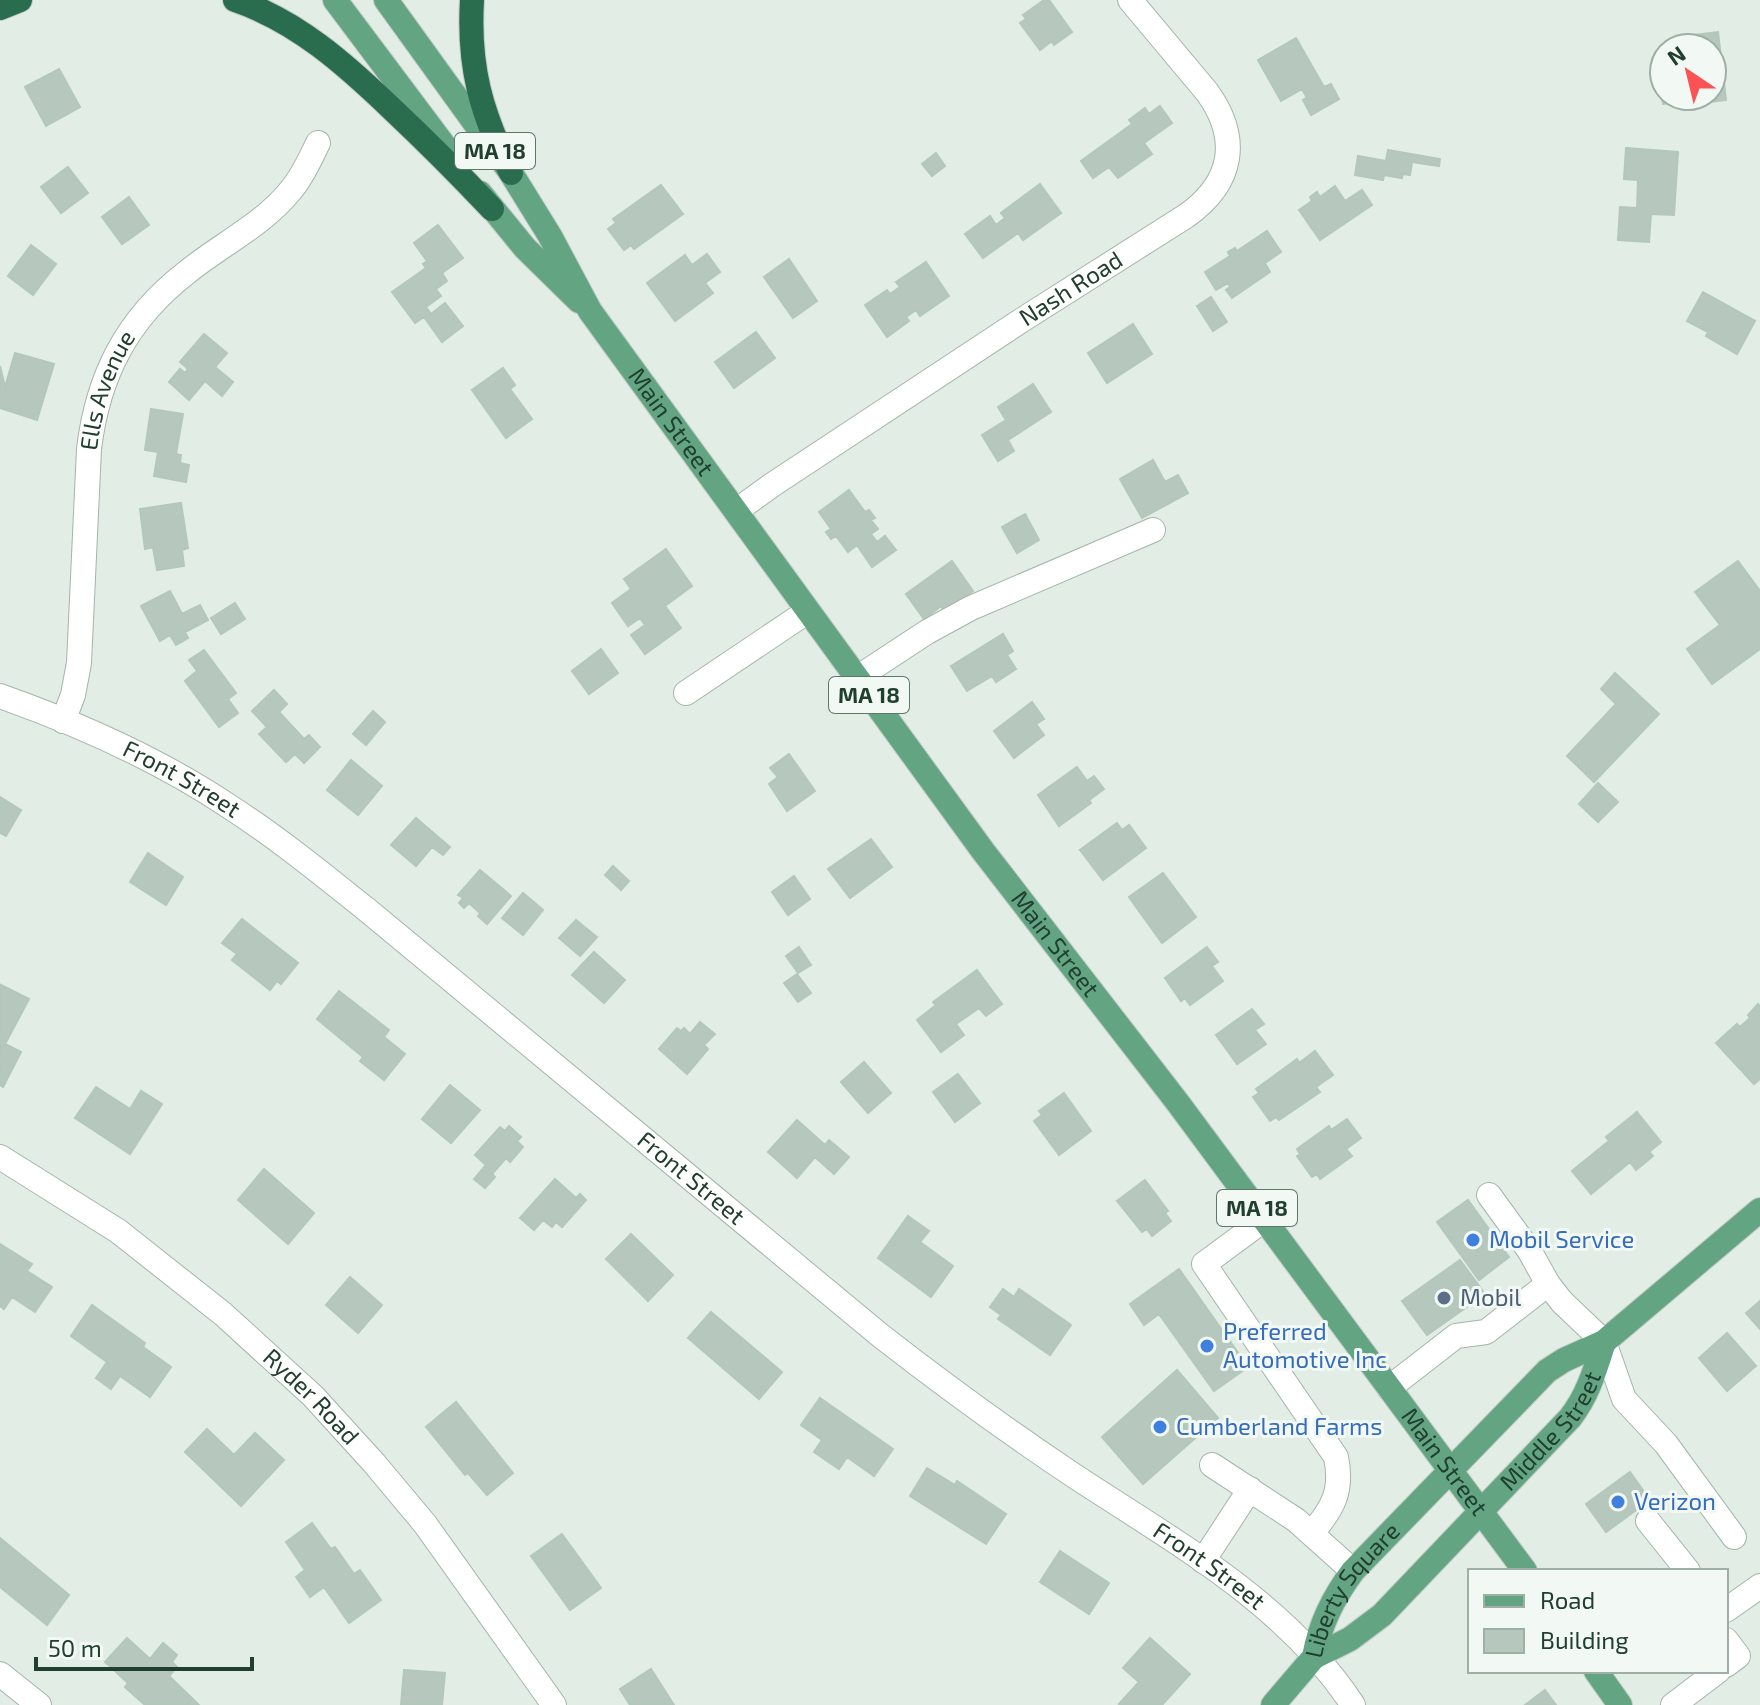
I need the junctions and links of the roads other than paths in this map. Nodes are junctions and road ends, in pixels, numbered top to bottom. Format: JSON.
{"nodes":[{"id":1,"x":20,"y":0,"type":"edge"},
{"id":2,"x":235,"y":0,"type":"edge"},
{"id":3,"x":335,"y":0,"type":"edge"},
{"id":4,"x":386,"y":0,"type":"edge"},
{"id":5,"x":472,"y":0,"type":"edge"},
{"id":6,"x":1130,"y":0,"type":"edge"},
{"id":7,"x":0,"y":8,"type":"edge"},
{"id":8,"x":318,"y":143,"type":"dead end"},
{"id":9,"x":511,"y":173,"type":"junction"},
{"id":10,"x":492,"y":209,"type":"junction"},
{"id":11,"x":590,"y":311,"type":"junction"},
{"id":12,"x":736,"y":511,"type":"junction"},
{"id":13,"x":1153,"y":530,"type":"dead end"},
{"id":14,"x":808,"y":611,"type":"junction"},
{"id":15,"x":857,"y":678,"type":"junction"},
{"id":16,"x":686,"y":693,"type":"dead end"},
{"id":17,"x":0,"y":696,"type":"edge"},
{"id":18,"x":63,"y":721,"type":"junction"},
{"id":19,"x":0,"y":1157,"type":"edge"},
{"id":20,"x":1489,"y":1195,"type":"dead end"},
{"id":21,"x":1760,"y":1210,"type":"edge"},
{"id":22,"x":1265,"y":1219,"type":"junction"},
{"id":23,"x":1548,"y":1284,"type":"junction"},
{"id":24,"x":1604,"y":1342,"type":"junction"},
{"id":25,"x":1389,"y":1388,"type":"junction"},
{"id":26,"x":1212,"y":1465,"type":"dead end"},
{"id":27,"x":1450,"y":1470,"type":"junction"},
{"id":28,"x":1250,"y":1489,"type":"junction"},
{"id":29,"x":1481,"y":1511,"type":"junction"},
{"id":30,"x":1648,"y":1521,"type":"dead end"},
{"id":31,"x":1312,"y":1533,"type":"junction"},
{"id":32,"x":1734,"y":1537,"type":"dead end"},
{"id":33,"x":1203,"y":1561,"type":"junction"},
{"id":34,"x":1524,"y":1569,"type":"edge"},
{"id":35,"x":1686,"y":1569,"type":"edge"},
{"id":36,"x":1353,"y":1571,"type":"junction"},
{"id":37,"x":1760,"y":1586,"type":"edge"},
{"id":38,"x":1728,"y":1609,"type":"edge"},
{"id":39,"x":1728,"y":1643,"type":"edge"},
{"id":40,"x":1314,"y":1657,"type":"junction"},
{"id":41,"x":1728,"y":1664,"type":"edge"},
{"id":42,"x":1597,"y":1673,"type":"edge"},
{"id":43,"x":1715,"y":1673,"type":"edge"},
{"id":44,"x":0,"y":1674,"type":"edge"},
{"id":45,"x":39,"y":1705,"type":"edge"},
{"id":46,"x":554,"y":1705,"type":"edge"},
{"id":47,"x":1273,"y":1705,"type":"edge"},
{"id":48,"x":1353,"y":1705,"type":"edge"},
{"id":49,"x":1620,"y":1705,"type":"edge"},
{"id":50,"x":1673,"y":1705,"type":"edge"}],
"edges":[{"from":1,"to":7,"type":"highway"},
{"from":2,"to":10,"type":"highway"},
{"from":3,"to":10,"type":"main road","name":"Main Street","number":"MA 18"},
{"from":4,"to":9,"type":"main road","name":"Main Street","number":"MA 18"},
{"from":5,"to":9,"type":"highway"},
{"from":6,"to":12,"type":"street","name":"Nash Road"},
{"from":8,"to":18,"type":"street","name":"Ells Avenue"},
{"from":9,"to":11,"type":"main road","name":"Main Street","number":"MA 18"},
{"from":10,"to":11,"type":"main road","name":"Main Street","number":"MA 18"},
{"from":11,"to":12,"type":"main road","name":"Main Street","number":"MA 18"},
{"from":12,"to":14,"type":"main road","name":"Main Street","number":"MA 18"},
{"from":13,"to":15,"type":"street"},
{"from":14,"to":15,"type":"main road","name":"Main Street","number":"MA 18"},
{"from":14,"to":16,"type":"street"},
{"from":15,"to":22,"type":"main road","name":"Main Street","number":"MA 18"},
{"from":17,"to":18,"type":"street","name":"Front Street"},
{"from":18,"to":33,"type":"street","name":"Front Street"},
{"from":19,"to":46,"type":"street","name":"Ryder Road"},
{"from":20,"to":23,"type":"street"},
{"from":21,"to":24,"type":"main road","name":"Middle Street"},
{"from":22,"to":25,"type":"main road","name":"Main Street","number":"MA 18"},
{"from":22,"to":31,"type":"street"},
{"from":23,"to":24,"type":"street"},
{"from":23,"to":25,"type":"street"},
{"from":24,"to":27,"type":"main road","name":"Middle Street"},
{"from":24,"to":29,"type":"main road","name":"Middle Street"},
{"from":24,"to":32,"type":"street"},
{"from":25,"to":27,"type":"main road","name":"Main Street","number":"MA 18"},
{"from":26,"to":28,"type":"street"},
{"from":27,"to":29,"type":"main road","name":"Main Street","number":"MA 18"},
{"from":27,"to":36,"type":"main road","name":"Liberty Square"},
{"from":28,"to":31,"type":"street"},
{"from":28,"to":33,"type":"street"},
{"from":29,"to":34,"type":"main road","name":"Main Street","number":"MA 18"},
{"from":29,"to":40,"type":"main road","name":"Liberty Square"},
{"from":30,"to":35,"type":"street"},
{"from":31,"to":36,"type":"street"},
{"from":33,"to":40,"type":"street","name":"Front Street"},
{"from":36,"to":40,"type":"main road","name":"Liberty Square"},
{"from":37,"to":38,"type":"street"},
{"from":39,"to":41,"type":"street"},
{"from":40,"to":47,"type":"main road"},
{"from":40,"to":48,"type":"street","name":"Front Street"},
{"from":42,"to":49,"type":"main road"},
{"from":43,"to":50,"type":"street"},
{"from":44,"to":45,"type":"street"}]}
